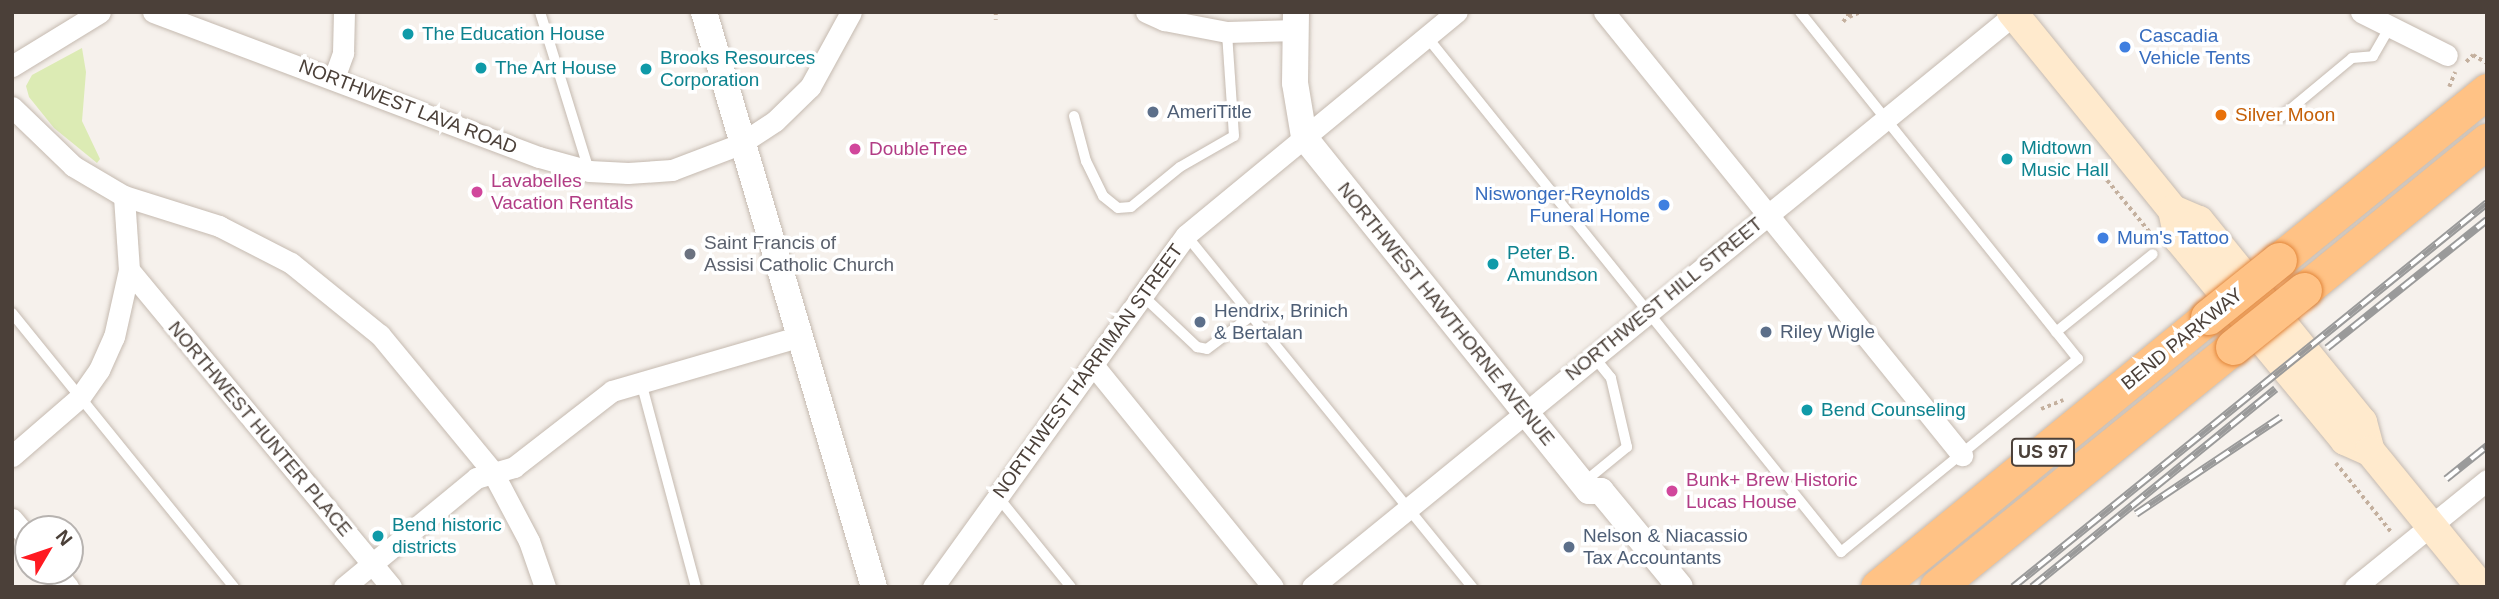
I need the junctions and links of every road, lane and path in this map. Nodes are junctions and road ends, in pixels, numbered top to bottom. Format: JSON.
{"nodes":[{"id":1,"x":99,"y":12,"type":"edge"},
{"id":2,"x":153,"y":12,"type":"edge"},
{"id":3,"x":344,"y":12,"type":"edge"},
{"id":4,"x":540,"y":12,"type":"edge"},
{"id":5,"x":704,"y":12,"type":"edge"},
{"id":6,"x":996,"y":12,"type":"edge"},
{"id":7,"x":1146,"y":12,"type":"edge"},
{"id":8,"x":1457,"y":12,"type":"edge"},
{"id":9,"x":1604,"y":12,"type":"edge"},
{"id":10,"x":1800,"y":12,"type":"edge"},
{"id":11,"x":1860,"y":12,"type":"edge"},
{"id":12,"x":2361,"y":12,"type":"edge"},
{"id":13,"x":2014,"y":13,"type":"edge"},
{"id":14,"x":847,"y":14,"type":"edge"},
{"id":15,"x":1850,"y":15,"type":"edge"},
{"id":16,"x":996,"y":20,"type":"dead end"},
{"id":17,"x":1296,"y":21,"type":"edge"},
{"id":18,"x":1843,"y":22,"type":"dead end"},
{"id":19,"x":2390,"y":26,"type":"junction"},
{"id":20,"x":1227,"y":32,"type":"junction"},
{"id":21,"x":1427,"y":37,"type":"junction"},
{"id":22,"x":2447,"y":55,"type":"dead end"},
{"id":23,"x":2473,"y":55,"type":"dead end"},
{"id":24,"x":2487,"y":63,"type":"edge"},
{"id":25,"x":12,"y":66,"type":"edge"},
{"id":26,"x":334,"y":78,"type":"junction"},
{"id":27,"x":2487,"y":91,"type":"edge"},
{"id":28,"x":12,"y":107,"type":"edge"},
{"id":29,"x":1074,"y":116,"type":"dead end"},
{"id":30,"x":2281,"y":117,"type":"dead end"},
{"id":31,"x":1885,"y":118,"type":"junction"},
{"id":32,"x":1304,"y":137,"type":"junction"},
{"id":33,"x":2487,"y":141,"type":"edge"},
{"id":34,"x":740,"y":144,"type":"junction"},
{"id":35,"x":589,"y":171,"type":"junction"},
{"id":36,"x":124,"y":196,"type":"junction"},
{"id":37,"x":1767,"y":216,"type":"junction"},
{"id":38,"x":1186,"y":235,"type":"junction"},
{"id":39,"x":2153,"y":254,"type":"dead end"},
{"id":40,"x":129,"y":270,"type":"junction"},
{"id":41,"x":1142,"y":295,"type":"junction"},
{"id":42,"x":12,"y":313,"type":"edge"},
{"id":43,"x":1648,"y":313,"type":"junction"},
{"id":44,"x":1251,"y":316,"type":"junction"},
{"id":45,"x":2056,"y":332,"type":"junction"},
{"id":46,"x":798,"y":337,"type":"junction"},
{"id":47,"x":2262,"y":340,"type":"junction"},
{"id":48,"x":1594,"y":357,"type":"junction"},
{"id":49,"x":1094,"y":366,"type":"junction"},
{"id":50,"x":641,"y":382,"type":"junction"},
{"id":51,"x":80,"y":397,"type":"junction"},
{"id":52,"x":1525,"y":412,"type":"junction"},
{"id":53,"x":1962,"y":455,"type":"junction"},
{"id":54,"x":12,"y":456,"type":"edge"},
{"id":55,"x":492,"y":471,"type":"junction"},
{"id":56,"x":2487,"y":480,"type":"edge"},
{"id":57,"x":1586,"y":487,"type":"junction"},
{"id":58,"x":998,"y":497,"type":"junction"},
{"id":59,"x":1408,"y":507,"type":"junction"},
{"id":60,"x":2432,"y":525,"type":"junction"},
{"id":61,"x":372,"y":564,"type":"junction"},
{"id":62,"x":234,"y":587,"type":"edge"},
{"id":63,"x":344,"y":587,"type":"edge"},
{"id":64,"x":391,"y":587,"type":"edge"},
{"id":65,"x":545,"y":587,"type":"edge"},
{"id":66,"x":696,"y":587,"type":"edge"},
{"id":67,"x":874,"y":587,"type":"edge"},
{"id":68,"x":933,"y":587,"type":"edge"},
{"id":69,"x":1071,"y":587,"type":"edge"},
{"id":70,"x":1273,"y":587,"type":"edge"},
{"id":71,"x":1312,"y":587,"type":"edge"},
{"id":72,"x":1472,"y":587,"type":"edge"},
{"id":73,"x":1657,"y":587,"type":"edge"},
{"id":74,"x":1680,"y":587,"type":"edge"},
{"id":75,"x":1878,"y":587,"type":"edge"},
{"id":76,"x":1937,"y":587,"type":"edge"},
{"id":77,"x":2355,"y":587,"type":"edge"},
{"id":78,"x":2482,"y":587,"type":"edge"}],
"edges":[{"from":1,"to":25,"type":"street"},
{"from":2,"to":26,"type":"street","name":"NORTHWEST LAVA ROAD"},
{"from":3,"to":26,"type":"street"},
{"from":4,"to":35,"type":"lane"},
{"from":5,"to":34,"type":"street"},
{"from":6,"to":16,"type":"path"},
{"from":7,"to":20,"type":"street"},
{"from":8,"to":21,"type":"street","name":"NORTHWEST HARRIMAN STREET"},
{"from":9,"to":37,"type":"street"},
{"from":10,"to":31,"type":"lane"},
{"from":11,"to":15,"type":"path"},
{"from":12,"to":19,"type":"street"},
{"from":13,"to":31,"type":"street","name":"NORTHWEST HILL STREET"},
{"from":13,"to":47,"type":"main road"},
{"from":14,"to":34,"type":"street","name":"NORTHWEST LAVA ROAD"},
{"from":15,"to":18,"type":"path"},
{"from":17,"to":20,"type":"street"},
{"from":17,"to":32,"type":"street"},
{"from":19,"to":22,"type":"street"},
{"from":19,"to":30,"type":"lane"},
{"from":20,"to":29,"type":"lane"},
{"from":21,"to":32,"type":"street","name":"NORTHWEST HARRIMAN STREET"},
{"from":21,"to":43,"type":"lane"},
{"from":23,"to":24,"type":"path"},
{"from":26,"to":35,"type":"street","name":"NORTHWEST LAVA ROAD"},
{"from":27,"to":75,"type":"highway","name":"BEND PARKWAY","number":"US 97","bridge":true},
{"from":28,"to":36,"type":"street"},
{"from":31,"to":37,"type":"street","name":"NORTHWEST HILL STREET"},
{"from":31,"to":45,"type":"lane"},
{"from":32,"to":38,"type":"street","name":"NORTHWEST HARRIMAN STREET"},
{"from":32,"to":52,"type":"street","name":"NORTHWEST HAWTHORNE AVENUE"},
{"from":33,"to":47,"type":"highway","name":"BEND PARKWAY","number":"US 97","bridge":true},
{"from":34,"to":35,"type":"street","name":"NORTHWEST LAVA ROAD"},
{"from":34,"to":46,"type":"street"},
{"from":36,"to":40,"type":"street"},
{"from":36,"to":55,"type":"street"},
{"from":37,"to":43,"type":"street","name":"NORTHWEST HILL STREET"},
{"from":37,"to":53,"type":"street"},
{"from":38,"to":41,"type":"street","name":"NORTHWEST HARRIMAN STREET"},
{"from":38,"to":44,"type":"lane"},
{"from":39,"to":45,"type":"lane"},
{"from":40,"to":51,"type":"street"},
{"from":40,"to":61,"type":"street","name":"NORTHWEST HUNTER PLACE"},
{"from":41,"to":44,"type":"lane"},
{"from":41,"to":49,"type":"street","name":"NORTHWEST HARRIMAN STREET"},
{"from":42,"to":51,"type":"lane"},
{"from":43,"to":48,"type":"street","name":"NORTHWEST HILL STREET"},
{"from":43,"to":53,"type":"lane"},
{"from":44,"to":59,"type":"lane"},
{"from":45,"to":53,"type":"lane"},
{"from":46,"to":50,"type":"street"},
{"from":46,"to":67,"type":"street"},
{"from":47,"to":60,"type":"main road"},
{"from":47,"to":76,"type":"highway","name":"BEND PARKWAY","number":"US 97"},
{"from":48,"to":52,"type":"street","name":"NORTHWEST HILL STREET"},
{"from":48,"to":57,"type":"lane"},
{"from":49,"to":58,"type":"street","name":"NORTHWEST HARRIMAN STREET"},
{"from":49,"to":70,"type":"street"},
{"from":50,"to":55,"type":"street"},
{"from":50,"to":66,"type":"lane"},
{"from":51,"to":54,"type":"street"},
{"from":51,"to":62,"type":"lane"},
{"from":52,"to":57,"type":"street","name":"NORTHWEST HAWTHORNE AVENUE"},
{"from":52,"to":59,"type":"street","name":"NORTHWEST HILL STREET"},
{"from":55,"to":61,"type":"street"},
{"from":55,"to":65,"type":"street"},
{"from":56,"to":60,"type":"street"},
{"from":57,"to":73,"type":"street","name":"NORTHWEST HAWTHORNE AVENUE"},
{"from":57,"to":74,"type":"street","name":"NORTHWEST HAWTHORNE AVENUE"},
{"from":58,"to":68,"type":"street","name":"NORTHWEST HARRIMAN STREET"},
{"from":58,"to":69,"type":"lane"},
{"from":59,"to":71,"type":"street","name":"NORTHWEST HILL STREET"},
{"from":59,"to":72,"type":"lane"},
{"from":60,"to":77,"type":"street"},
{"from":60,"to":78,"type":"main road"},
{"from":61,"to":63,"type":"street"},
{"from":61,"to":64,"type":"street","name":"NORTHWEST HUNTER PLACE"}]}
